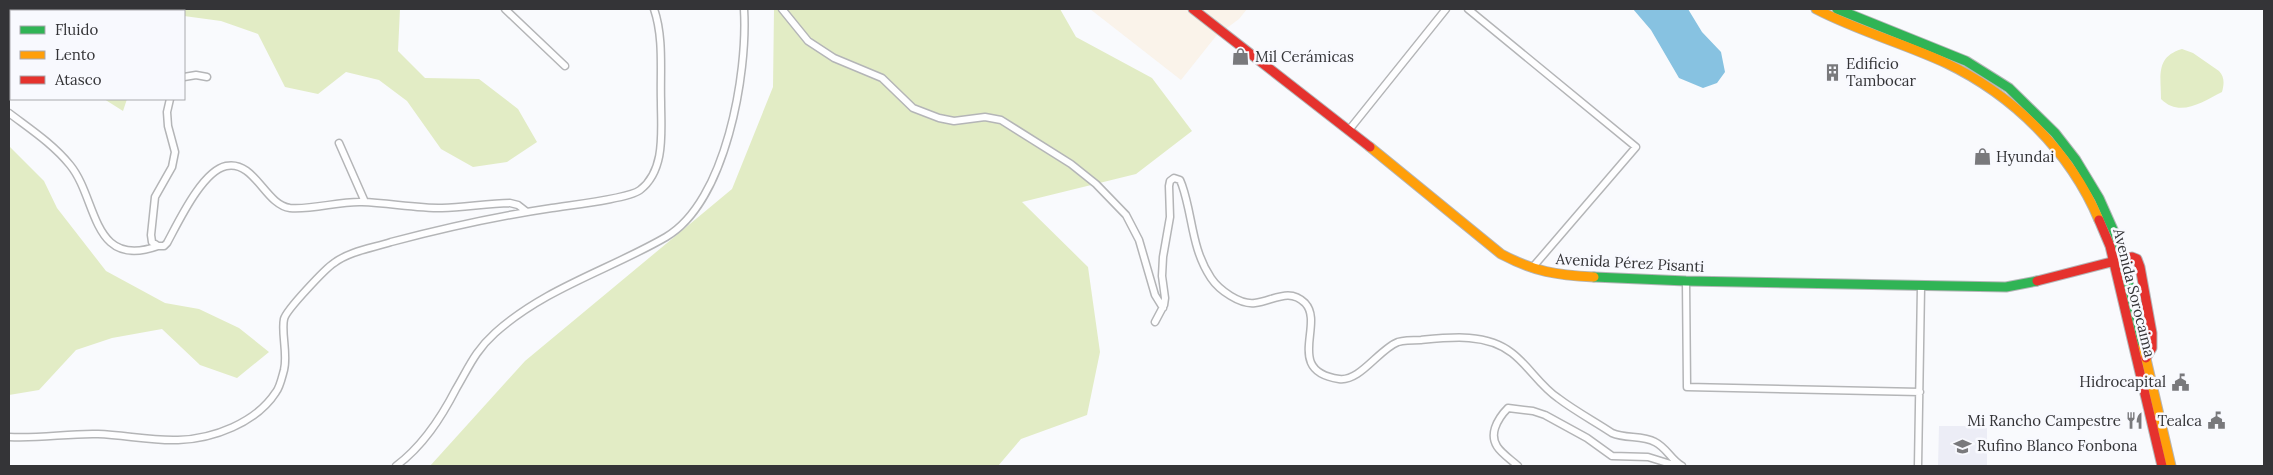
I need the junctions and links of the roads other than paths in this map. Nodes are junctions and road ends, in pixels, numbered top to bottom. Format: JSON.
{"nodes":[{"id":1,"x":505,"y":9,"type":"edge"},
{"id":2,"x":654,"y":9,"type":"edge"},
{"id":3,"x":744,"y":9,"type":"edge"},
{"id":4,"x":782,"y":9,"type":"edge"},
{"id":5,"x":1193,"y":9,"type":"edge"},
{"id":6,"x":1446,"y":9,"type":"edge"},
{"id":7,"x":1468,"y":9,"type":"edge"},
{"id":8,"x":1816,"y":9,"type":"edge"},
{"id":9,"x":1837,"y":9,"type":"edge"},
{"id":10,"x":565,"y":66,"type":"dead end"},
{"id":11,"x":185,"y":77,"type":"edge"},
{"id":12,"x":207,"y":77,"type":"dead end"},
{"id":13,"x":170,"y":100,"type":"edge"},
{"id":14,"x":9,"y":113,"type":"edge"},
{"id":15,"x":1349,"y":130,"type":"junction"},
{"id":16,"x":339,"y":143,"type":"dead end"},
{"id":17,"x":365,"y":202,"type":"junction"},
{"id":18,"x":528,"y":212,"type":"junction"},
{"id":19,"x":158,"y":246,"type":"junction"},
{"id":20,"x":2118,"y":260,"type":"junction"},
{"id":21,"x":1532,"y":268,"type":"junction"},
{"id":22,"x":1686,"y":281,"type":"junction"},
{"id":23,"x":1921,"y":287,"type":"junction"},
{"id":24,"x":1163,"y":308,"type":"junction"},
{"id":25,"x":1156,"y":322,"type":"dead end"},
{"id":26,"x":2146,"y":358,"type":"junction"},
{"id":27,"x":1920,"y":392,"type":"junction"},
{"id":28,"x":9,"y":437,"type":"edge"},
{"id":29,"x":396,"y":466,"type":"edge"},
{"id":30,"x":1518,"y":466,"type":"edge"},
{"id":31,"x":1677,"y":466,"type":"edge"},
{"id":32,"x":1682,"y":466,"type":"edge"},
{"id":33,"x":1918,"y":466,"type":"edge"},
{"id":34,"x":2162,"y":466,"type":"edge"},
{"id":35,"x":2172,"y":466,"type":"edge"}],
"edges":[{"from":1,"to":10,"type":"street"},
{"from":2,"to":18,"type":"street"},
{"from":3,"to":29,"type":"street"},
{"from":4,"to":24,"type":"street"},
{"from":5,"to":15,"type":"main road","name":"Avenida Pérez Pisanti"},
{"from":6,"to":15,"type":"street"},
{"from":7,"to":21,"type":"street"},
{"from":8,"to":20,"type":"main road","name":"Avenida Sorocaima"},
{"from":9,"to":20,"type":"main road","name":"Avenida Sorocaima"},
{"from":11,"to":12,"type":"street"},
{"from":13,"to":19,"type":"street"},
{"from":14,"to":19,"type":"street"},
{"from":15,"to":21,"type":"main road","name":"Avenida Pérez Pisanti"},
{"from":16,"to":17,"type":"street"},
{"from":17,"to":18,"type":"street"},
{"from":17,"to":19,"type":"street"},
{"from":18,"to":28,"type":"street"},
{"from":20,"to":23,"type":"main road","name":"Avenida Pérez Pisanti"},
{"from":20,"to":26,"type":"main road","name":"Avenida Sorocaima"},
{"from":20,"to":26,"type":"main road"},
{"from":20,"to":34,"type":"main road","name":"Avenida Sorocaima"},
{"from":21,"to":22,"type":"main road","name":"Avenida Pérez Pisanti"},
{"from":22,"to":23,"type":"main road","name":"Avenida Pérez Pisanti"},
{"from":22,"to":27,"type":"street"},
{"from":23,"to":27,"type":"street"},
{"from":24,"to":25,"type":"street"},
{"from":24,"to":32,"type":"street"},
{"from":26,"to":35,"type":"main road","name":"Avenida Sorocaima"},
{"from":27,"to":33,"type":"street"},
{"from":30,"to":31,"type":"street"}]}
